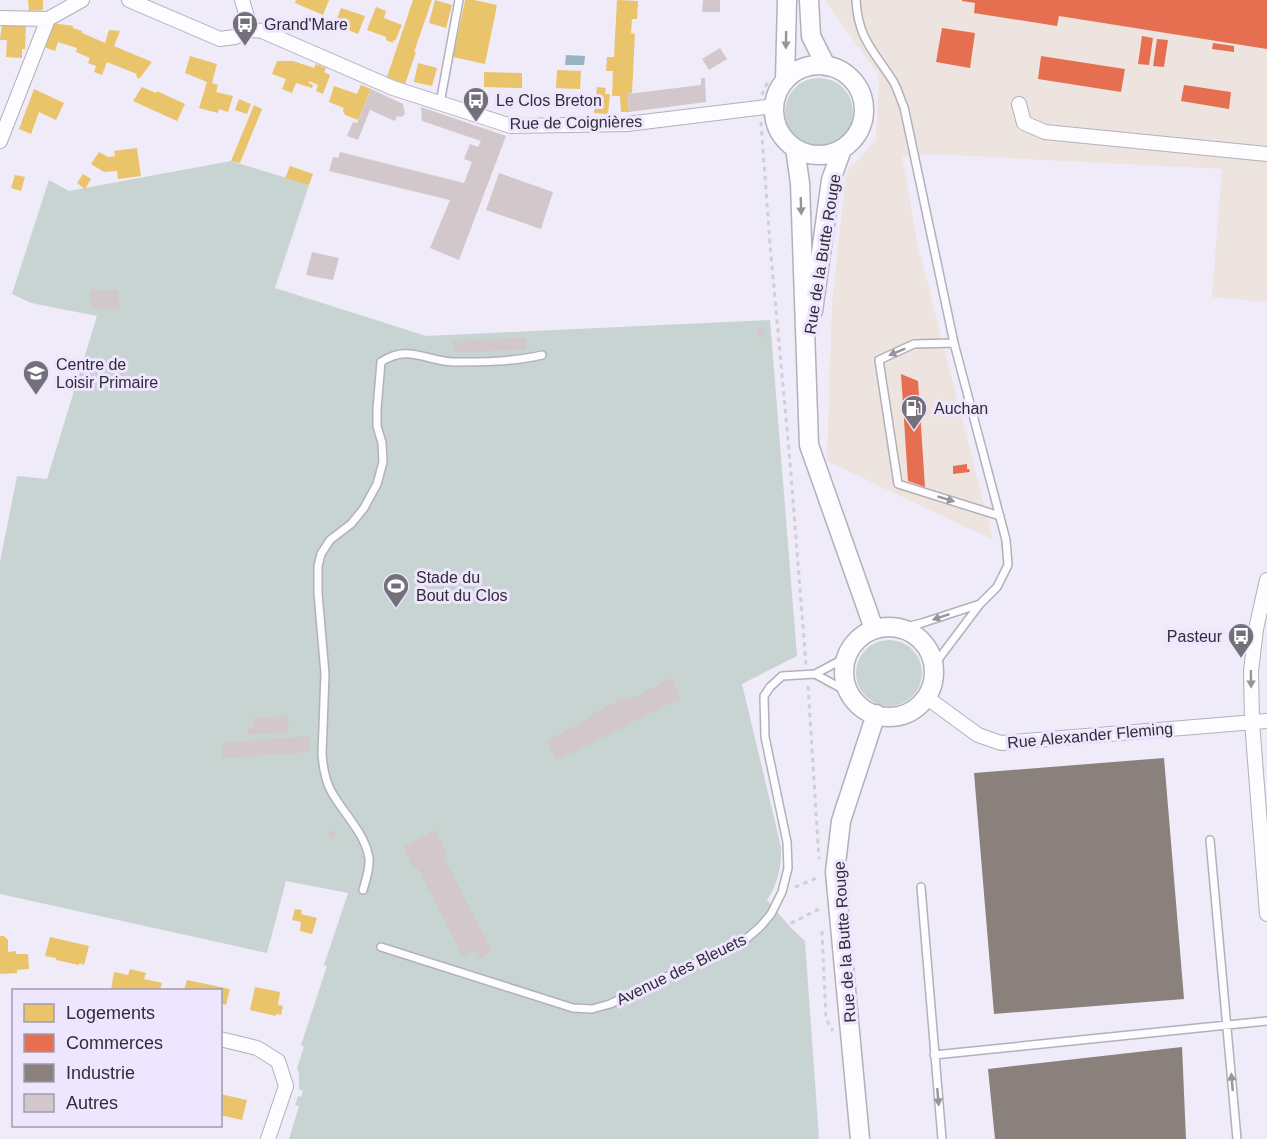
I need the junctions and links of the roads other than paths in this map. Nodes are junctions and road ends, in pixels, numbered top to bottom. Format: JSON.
{"nodes":[{"id":1,"x":82,"y":0,"type":"edge"},
{"id":2,"x":129,"y":0,"type":"edge"},
{"id":3,"x":242,"y":0,"type":"edge"},
{"id":4,"x":459,"y":0,"type":"edge"},
{"id":5,"x":787,"y":0,"type":"edge"},
{"id":6,"x":809,"y":0,"type":"edge"},
{"id":7,"x":856,"y":0,"type":"edge"},
{"id":8,"x":0,"y":18,"type":"edge"},
{"id":9,"x":48,"y":19,"type":"junction"},
{"id":10,"x":251,"y":30,"type":"junction"},
{"id":11,"x":826,"y":66,"type":"junction"},
{"id":12,"x":786,"y":80,"type":"junction"},
{"id":13,"x":440,"y":103,"type":"junction"},
{"id":14,"x":1019,"y":104,"type":"dead end"},
{"id":15,"x":767,"y":108,"type":"junction"},
{"id":16,"x":0,"y":141,"type":"edge"},
{"id":17,"x":795,"y":148,"type":"junction"},
{"id":18,"x":842,"y":149,"type":"junction"},
{"id":19,"x":1267,"y":154,"type":"edge"},
{"id":20,"x":954,"y":343,"type":"junction"},
{"id":21,"x":542,"y":356,"type":"dead end"},
{"id":22,"x":806,"y":361,"type":"junction"},
{"id":23,"x":1000,"y":516,"type":"junction"},
{"id":24,"x":1267,"y":580,"type":"edge"},
{"id":25,"x":980,"y":604,"type":"junction"},
{"id":26,"x":901,"y":628,"type":"junction"},
{"id":27,"x":874,"y":629,"type":"junction"},
{"id":28,"x":847,"y":657,"type":"junction"},
{"id":29,"x":934,"y":664,"type":"junction"},
{"id":30,"x":813,"y":674,"type":"junction"},
{"id":31,"x":850,"y":693,"type":"junction"},
{"id":32,"x":926,"y":697,"type":"junction"},
{"id":33,"x":876,"y":714,"type":"junction"},
{"id":34,"x":1267,"y":721,"type":"edge"},
{"id":35,"x":1252,"y":722,"type":"junction"},
{"id":36,"x":1262,"y":793,"type":"edge"},
{"id":37,"x":1210,"y":840,"type":"dead end"},
{"id":38,"x":921,"y":887,"type":"dead end"},
{"id":39,"x":363,"y":890,"type":"dead end"},
{"id":40,"x":1267,"y":914,"type":"edge"},
{"id":41,"x":381,"y":947,"type":"dead end"},
{"id":42,"x":1267,"y":1021,"type":"edge"},
{"id":43,"x":1228,"y":1025,"type":"junction"},
{"id":44,"x":222,"y":1040,"type":"edge"},
{"id":45,"x":934,"y":1055,"type":"junction"},
{"id":46,"x":268,"y":1139,"type":"edge"},
{"id":47,"x":860,"y":1139,"type":"edge"},
{"id":48,"x":942,"y":1139,"type":"edge"},
{"id":49,"x":1238,"y":1139,"type":"edge"}],
"edges":[{"from":1,"to":9,"type":"street"},
{"from":2,"to":10,"type":"street"},
{"from":3,"to":10,"type":"street"},
{"from":4,"to":13,"type":"lane"},
{"from":5,"to":12,"type":"street","one_way":true},
{"from":6,"to":11,"type":"street"},
{"from":7,"to":20,"type":"lane"},
{"from":8,"to":9,"type":"street"},
{"from":9,"to":16,"type":"street"},
{"from":10,"to":13,"type":"street","name":"Rue de Coignières"},
{"from":11,"to":12,"type":"street"},
{"from":11,"to":18,"type":"street"},
{"from":12,"to":15,"type":"street"},
{"from":13,"to":15,"type":"street","name":"Rue de Coignières"},
{"from":14,"to":19,"type":"street"},
{"from":15,"to":17,"type":"street"},
{"from":17,"to":18,"type":"street"},
{"from":17,"to":22,"type":"street","name":"Rue de la Butte Rouge","one_way":true},
{"from":18,"to":22,"type":"street","name":"Rue de la Butte Rouge"},
{"from":20,"to":23,"type":"lane"},
{"from":20,"to":23,"type":"lane","one_way":true},
{"from":21,"to":39,"type":"lane"},
{"from":22,"to":27,"type":"street","name":"Rue de la Butte Rouge"},
{"from":23,"to":25,"type":"lane"},
{"from":24,"to":35,"type":"street","one_way":true},
{"from":25,"to":26,"type":"lane","one_way":true},
{"from":25,"to":29,"type":"lane"},
{"from":26,"to":27,"type":"street"},
{"from":26,"to":29,"type":"street"},
{"from":27,"to":28,"type":"street"},
{"from":28,"to":30,"type":"lane","name":"Avenue des Bleuets"},
{"from":28,"to":31,"type":"street"},
{"from":29,"to":32,"type":"street"},
{"from":30,"to":31,"type":"lane"},
{"from":30,"to":41,"type":"lane","name":"Avenue des Bleuets"},
{"from":31,"to":33,"type":"street"},
{"from":32,"to":33,"type":"street"},
{"from":32,"to":35,"type":"street","name":"Rue Alexander Fleming"},
{"from":33,"to":47,"type":"street","name":"Rue de la Butte Rouge"},
{"from":34,"to":35,"type":"street","name":"Rue Alexander Fleming"},
{"from":35,"to":36,"type":"street"},
{"from":36,"to":40,"type":"street"},
{"from":37,"to":43,"type":"lane"},
{"from":38,"to":45,"type":"lane"},
{"from":42,"to":43,"type":"lane"},
{"from":43,"to":45,"type":"lane"},
{"from":49,"to":43,"type":"lane","one_way":true},
{"from":44,"to":46,"type":"street"},
{"from":45,"to":48,"type":"lane","one_way":true}]}
